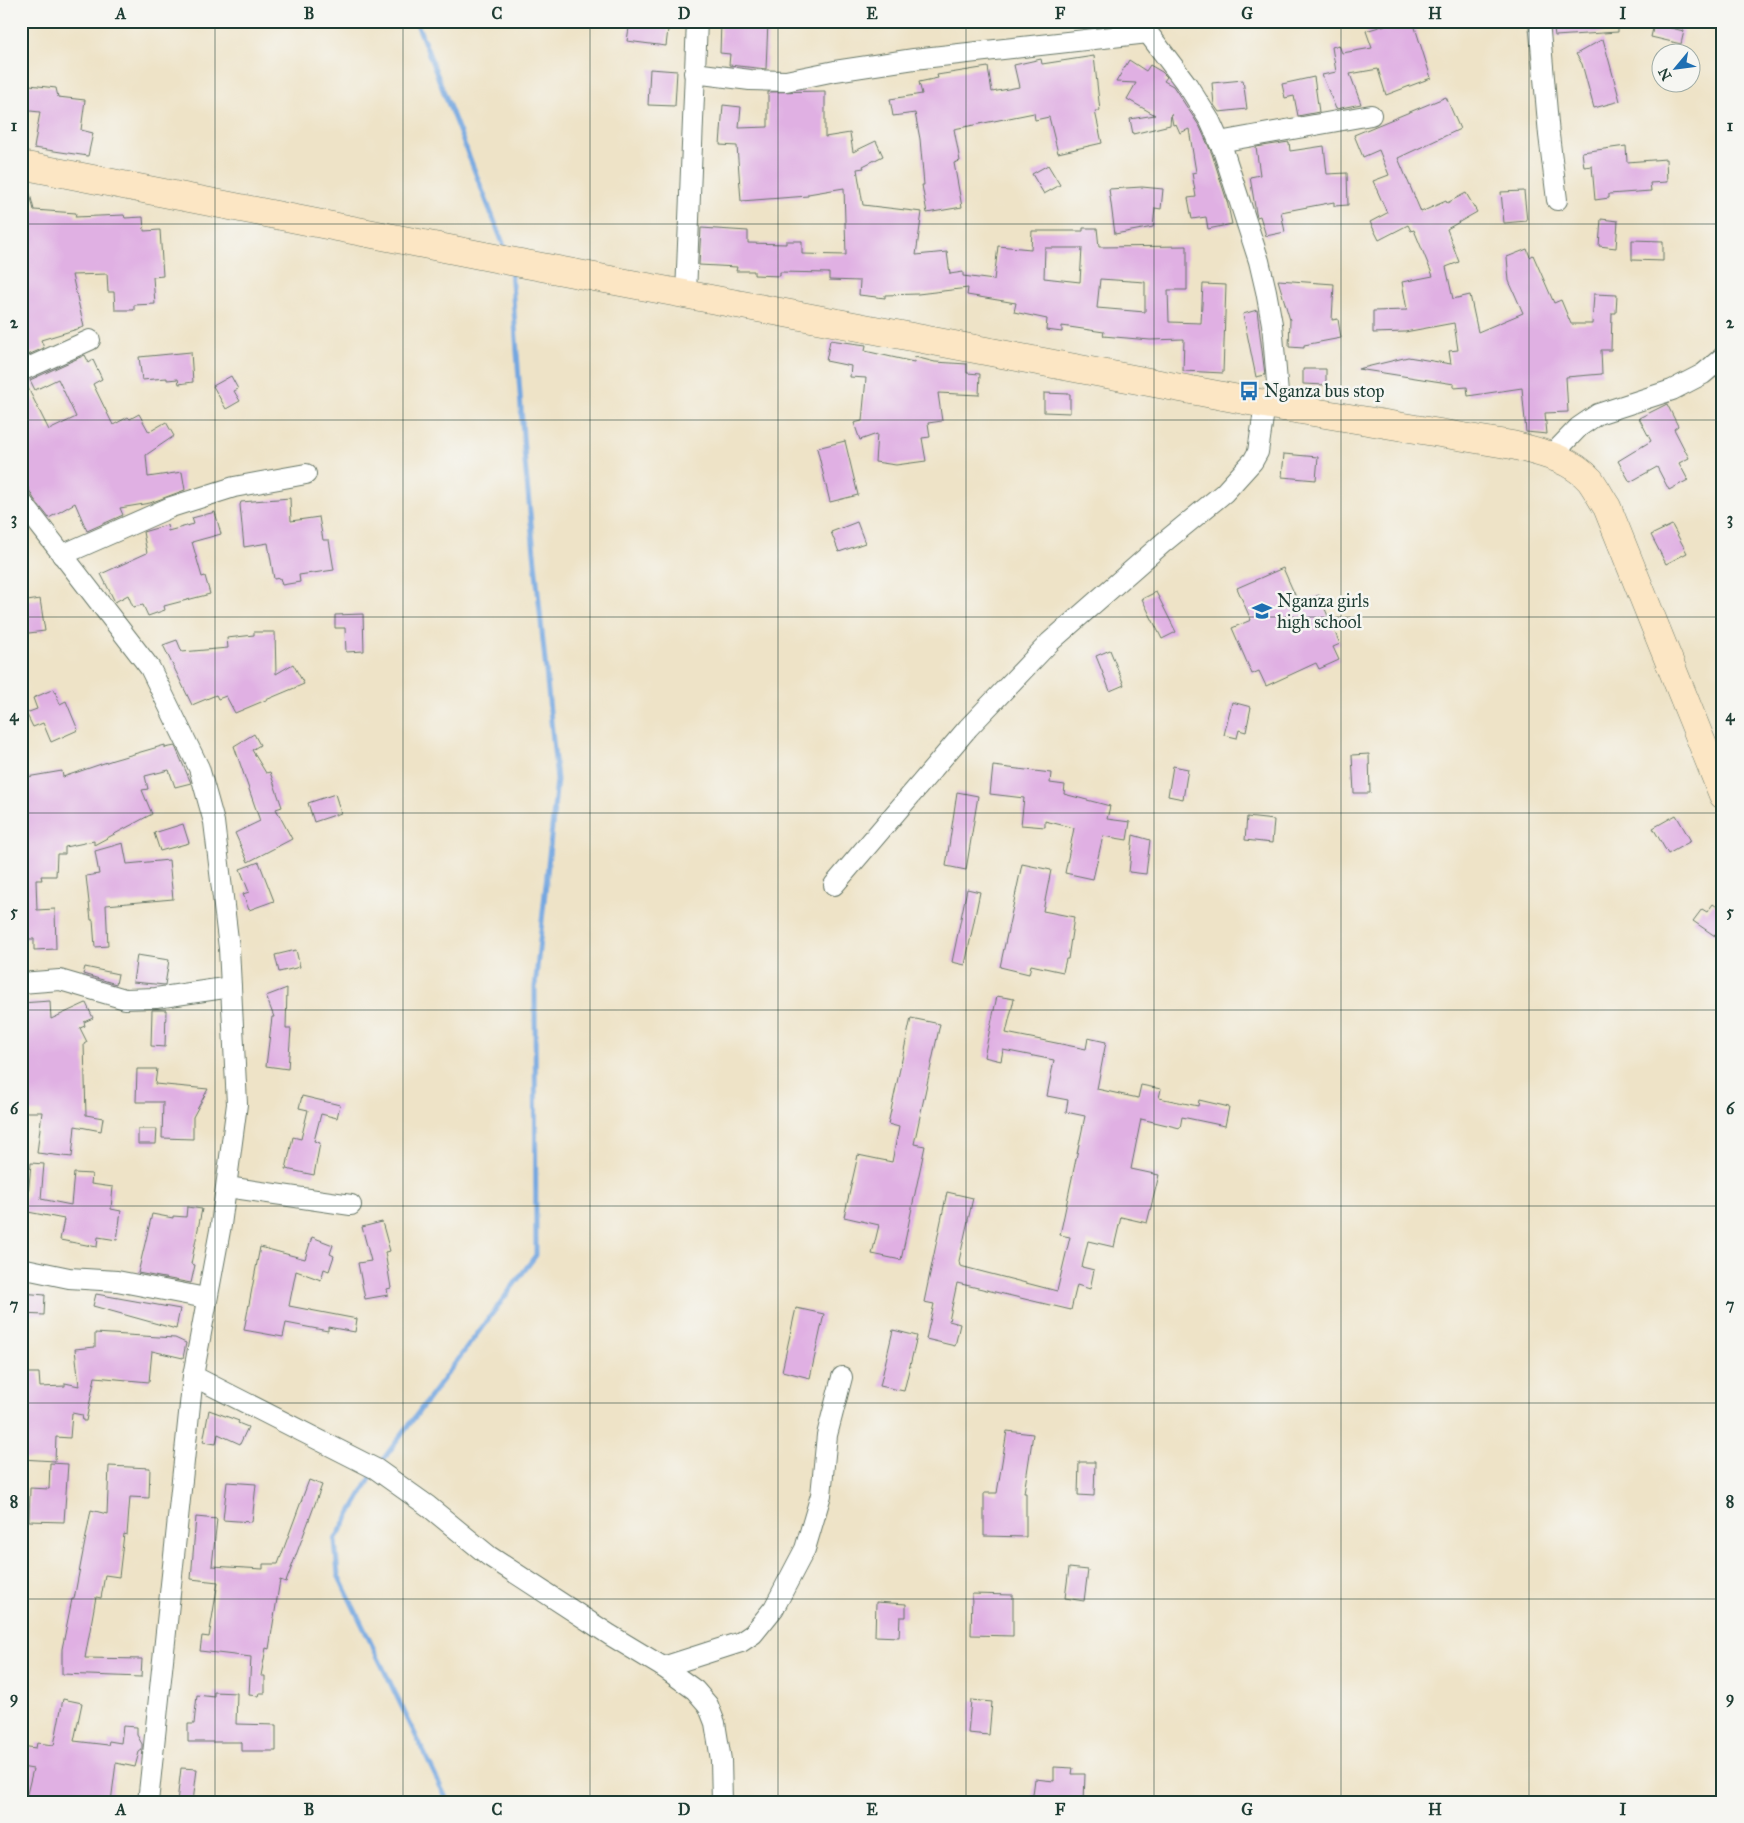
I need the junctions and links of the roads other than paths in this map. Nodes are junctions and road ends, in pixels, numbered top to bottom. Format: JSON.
{"nodes":[{"id":1,"x":697,"y":21,"type":"edge"},
{"id":2,"x":1539,"y":21,"type":"edge"},
{"id":3,"x":1146,"y":27,"type":"edge"},
{"id":4,"x":694,"y":73,"type":"junction"},
{"id":5,"x":1371,"y":115,"type":"dead end"},
{"id":6,"x":1219,"y":142,"type":"junction"},
{"id":7,"x":21,"y":165,"type":"edge"},
{"id":8,"x":1557,"y":200,"type":"dead end"},
{"id":9,"x":686,"y":294,"type":"junction"},
{"id":10,"x":90,"y":340,"type":"dead end"},
{"id":11,"x":1723,"y":357,"type":"edge"},
{"id":12,"x":21,"y":371,"type":"edge"},
{"id":13,"x":1272,"y":405,"type":"junction"},
{"id":14,"x":1551,"y":456,"type":"junction"},
{"id":15,"x":306,"y":474,"type":"dead end"},
{"id":16,"x":21,"y":501,"type":"edge"},
{"id":17,"x":62,"y":555,"type":"junction"},
{"id":18,"x":1723,"y":795,"type":"edge"},
{"id":19,"x":834,"y":885,"type":"dead end"},
{"id":20,"x":21,"y":983,"type":"edge"},
{"id":21,"x":231,"y":987,"type":"junction"},
{"id":22,"x":227,"y":1187,"type":"junction"},
{"id":23,"x":351,"y":1205,"type":"dead end"},
{"id":24,"x":21,"y":1268,"type":"edge"},
{"id":25,"x":206,"y":1298,"type":"junction"},
{"id":26,"x":193,"y":1376,"type":"junction"},
{"id":27,"x":842,"y":1378,"type":"dead end"},
{"id":28,"x":663,"y":1667,"type":"junction"},
{"id":29,"x":148,"y":1802,"type":"edge"},
{"id":30,"x":722,"y":1802,"type":"edge"}],
"edges":[{"from":1,"to":4,"type":"street"},
{"from":2,"to":8,"type":"street"},
{"from":3,"to":4,"type":"street"},
{"from":3,"to":6,"type":"street"},
{"from":4,"to":9,"type":"street"},
{"from":5,"to":6,"type":"street"},
{"from":6,"to":13,"type":"street"},
{"from":7,"to":9,"type":"main road"},
{"from":9,"to":13,"type":"main road"},
{"from":10,"to":12,"type":"street"},
{"from":11,"to":14,"type":"street"},
{"from":13,"to":14,"type":"main road"},
{"from":13,"to":19,"type":"street"},
{"from":14,"to":18,"type":"main road"},
{"from":15,"to":17,"type":"street"},
{"from":16,"to":17,"type":"street"},
{"from":17,"to":21,"type":"street"},
{"from":20,"to":21,"type":"street"},
{"from":21,"to":22,"type":"street"},
{"from":22,"to":23,"type":"street"},
{"from":22,"to":25,"type":"street"},
{"from":24,"to":25,"type":"street"},
{"from":25,"to":26,"type":"street"},
{"from":26,"to":28,"type":"street"},
{"from":26,"to":29,"type":"street"},
{"from":27,"to":28,"type":"street"},
{"from":28,"to":30,"type":"street"}]}
